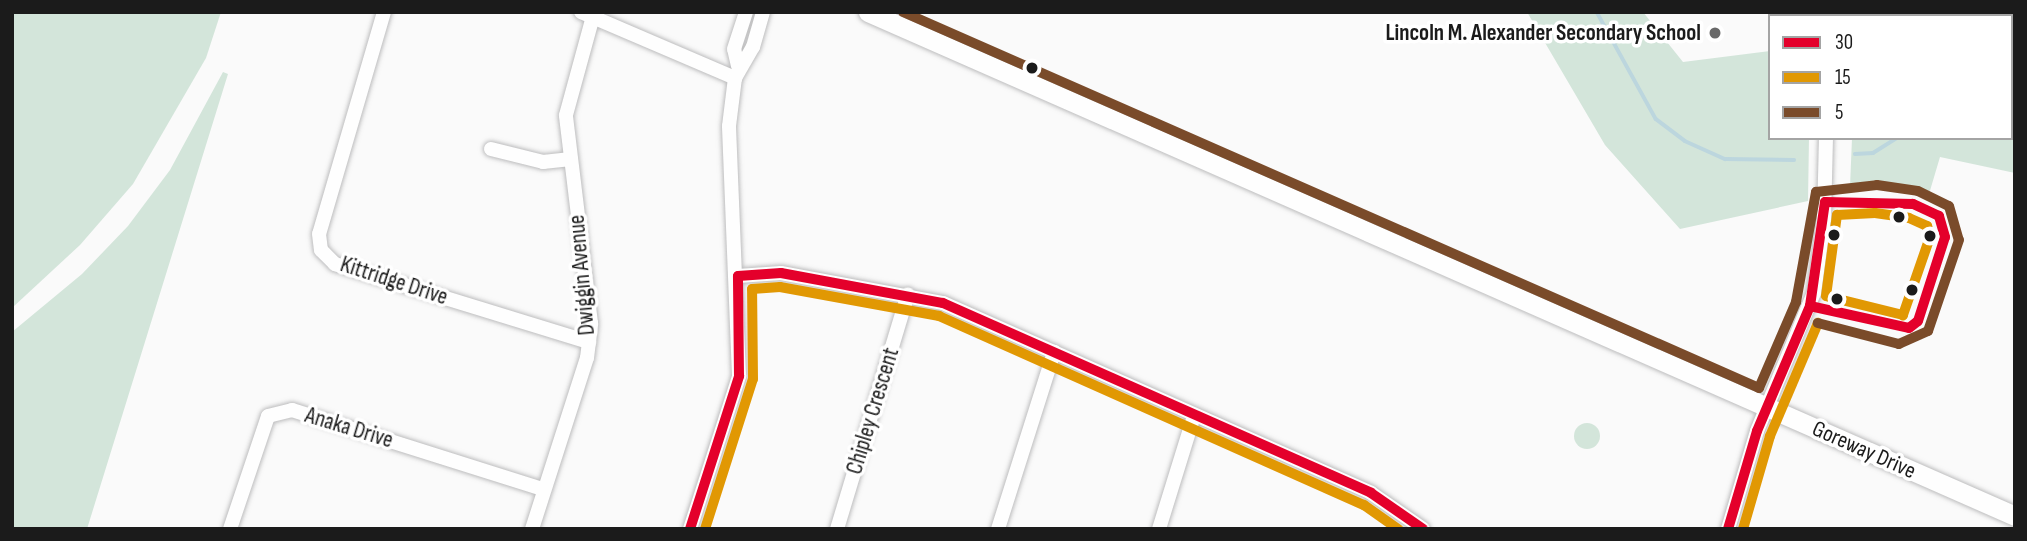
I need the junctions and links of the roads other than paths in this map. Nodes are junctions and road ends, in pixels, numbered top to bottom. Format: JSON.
{"nodes":[{"id":1,"x":384,"y":12,"type":"edge"},
{"id":2,"x":746,"y":12,"type":"edge"},
{"id":3,"x":763,"y":12,"type":"edge"},
{"id":4,"x":868,"y":12,"type":"edge"},
{"id":5,"x":587,"y":14,"type":"edge"},
{"id":6,"x":736,"y":72,"type":"junction"},
{"id":7,"x":1826,"y":140,"type":"edge"},
{"id":8,"x":491,"y":149,"type":"dead end"},
{"id":9,"x":571,"y":159,"type":"junction"},
{"id":10,"x":738,"y":276,"type":"junction"},
{"id":11,"x":908,"y":294,"type":"junction"},
{"id":12,"x":589,"y":342,"type":"junction"},
{"id":13,"x":1054,"y":352,"type":"junction"},
{"id":14,"x":1766,"y":406,"type":"junction"},
{"id":15,"x":1194,"y":416,"type":"junction"},
{"id":16,"x":543,"y":489,"type":"junction"},
{"id":17,"x":2015,"y":516,"type":"edge"},
{"id":18,"x":230,"y":529,"type":"edge"},
{"id":19,"x":532,"y":529,"type":"edge"},
{"id":20,"x":690,"y":529,"type":"edge"},
{"id":21,"x":837,"y":529,"type":"edge"},
{"id":22,"x":998,"y":529,"type":"edge"},
{"id":23,"x":1159,"y":529,"type":"edge"},
{"id":24,"x":1423,"y":529,"type":"edge"},
{"id":25,"x":1728,"y":529,"type":"edge"}],
"edges":[{"from":1,"to":12,"type":"street","name":"Kittridge Drive"},
{"from":2,"to":6,"type":"street"},
{"from":3,"to":6,"type":"street"},
{"from":4,"to":14,"type":"main road","name":"Goreway Drive"},
{"from":5,"to":6,"type":"street"},
{"from":5,"to":9,"type":"street","name":"Dwiggin Avenue"},
{"from":6,"to":10,"type":"street"},
{"from":7,"to":14,"type":"street"},
{"from":8,"to":9,"type":"street"},
{"from":9,"to":12,"type":"street","name":"Dwiggin Avenue"},
{"from":10,"to":11,"type":"street"},
{"from":10,"to":20,"type":"street"},
{"from":11,"to":13,"type":"street"},
{"from":11,"to":21,"type":"street","name":"Chipley Crescent"},
{"from":12,"to":16,"type":"street","name":"Dwiggin Avenue"},
{"from":13,"to":15,"type":"street"},
{"from":13,"to":22,"type":"street"},
{"from":14,"to":17,"type":"main road","name":"Goreway Drive"},
{"from":14,"to":25,"type":"street"},
{"from":15,"to":23,"type":"street"},
{"from":15,"to":24,"type":"street"},
{"from":16,"to":18,"type":"street","name":"Anaka Drive"},
{"from":16,"to":19,"type":"street","name":"Dwiggin Avenue"}]}
